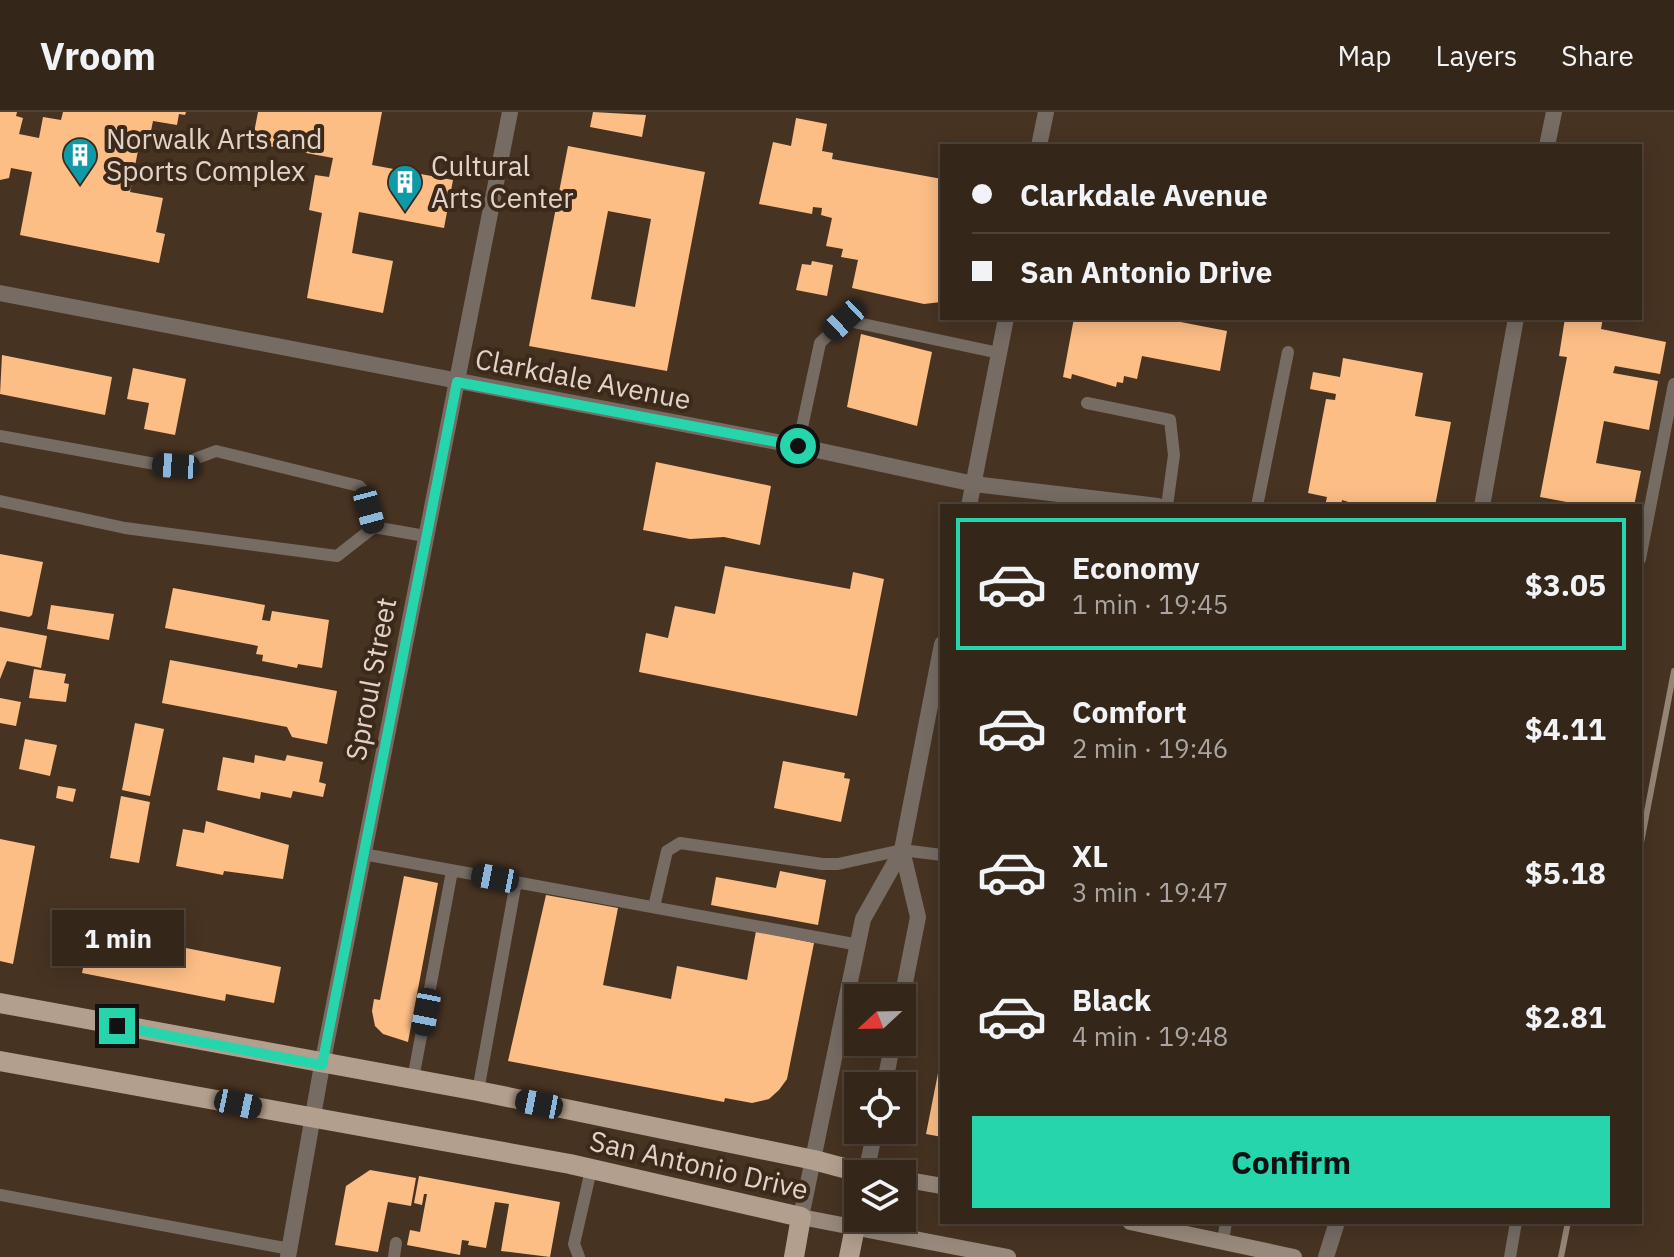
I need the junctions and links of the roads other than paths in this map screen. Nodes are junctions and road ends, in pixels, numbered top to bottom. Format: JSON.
{"nodes":[{"id":1,"x":510,"y":112,"type":"edge"},
{"id":2,"x":1046,"y":112,"type":"edge"},
{"id":3,"x":1554,"y":112,"type":"edge"},
{"id":4,"x":1039,"y":144,"type":"edge"},
{"id":5,"x":1547,"y":144,"type":"edge"},
{"id":6,"x":0,"y":293,"type":"edge"},
{"id":7,"x":1006,"y":320,"type":"edge"},
{"id":8,"x":1516,"y":320,"type":"edge"},
{"id":9,"x":1288,"y":352,"type":"dead end"},
{"id":10,"x":999,"y":353,"type":"junction"},
{"id":11,"x":457,"y":382,"type":"junction"},
{"id":12,"x":1674,"y":384,"type":"edge"},
{"id":13,"x":1087,"y":403,"type":"dead end"},
{"id":14,"x":3,"y":435,"type":"edge"},
{"id":15,"x":798,"y":446,"type":"junction"},
{"id":16,"x":974,"y":484,"type":"junction"},
{"id":17,"x":0,"y":501,"type":"edge"},
{"id":18,"x":969,"y":504,"type":"edge"},
{"id":19,"x":1141,"y":504,"type":"edge"},
{"id":20,"x":1167,"y":504,"type":"edge"},
{"id":21,"x":1257,"y":504,"type":"edge"},
{"id":22,"x":1482,"y":504,"type":"edge"},
{"id":23,"x":374,"y":527,"type":"junction"},
{"id":24,"x":425,"y":536,"type":"junction"},
{"id":25,"x":1642,"y":549,"type":"edge"},
{"id":26,"x":940,"y":654,"type":"edge"},
{"id":27,"x":902,"y":850,"type":"junction"},
{"id":28,"x":363,"y":854,"type":"junction"},
{"id":29,"x":940,"y":855,"type":"edge"},
{"id":30,"x":452,"y":871,"type":"junction"},
{"id":31,"x":516,"y":882,"type":"junction"},
{"id":32,"x":654,"y":907,"type":"junction"},
{"id":33,"x":859,"y":945,"type":"junction"},
{"id":34,"x":905,"y":984,"type":"edge"},
{"id":35,"x":0,"y":1003,"type":"edge"},
{"id":36,"x":0,"y":1061,"type":"edge"},
{"id":37,"x":322,"y":1065,"type":"junction"},
{"id":38,"x":413,"y":1079,"type":"junction"},
{"id":39,"x":478,"y":1091,"type":"junction"},
{"id":40,"x":314,"y":1120,"type":"junction"},
{"id":41,"x":814,"y":1160,"type":"junction"},
{"id":42,"x":844,"y":1168,"type":"edge"},
{"id":43,"x":591,"y":1170,"type":"junction"},
{"id":44,"x":916,"y":1181,"type":"edge"},
{"id":45,"x":940,"y":1186,"type":"edge"},
{"id":46,"x":0,"y":1195,"type":"edge"},
{"id":47,"x":801,"y":1217,"type":"junction"},
{"id":48,"x":844,"y":1219,"type":"edge"},
{"id":49,"x":1140,"y":1224,"type":"edge"},
{"id":50,"x":1226,"y":1224,"type":"edge"},
{"id":51,"x":1336,"y":1224,"type":"edge"},
{"id":52,"x":1516,"y":1224,"type":"edge"},
{"id":53,"x":854,"y":1232,"type":"edge"},
{"id":54,"x":891,"y":1232,"type":"edge"},
{"id":55,"x":1223,"y":1241,"type":"junction"},
{"id":56,"x":396,"y":1243,"type":"dead end"},
{"id":57,"x":576,"y":1251,"type":"edge"},
{"id":58,"x":947,"y":1251,"type":"edge"},
{"id":59,"x":289,"y":1253,"type":"edge"},
{"id":60,"x":394,"y":1257,"type":"edge"},
{"id":61,"x":565,"y":1257,"type":"edge"},
{"id":62,"x":794,"y":1257,"type":"edge"},
{"id":63,"x":849,"y":1257,"type":"edge"},
{"id":64,"x":1008,"y":1257,"type":"edge"},
{"id":65,"x":1294,"y":1257,"type":"edge"},
{"id":66,"x":1326,"y":1257,"type":"edge"},
{"id":67,"x":1510,"y":1257,"type":"edge"}],
"edges":[{"from":1,"to":11,"type":"street","name":"Sproul Street"},
{"from":2,"to":4,"type":"street"},
{"from":3,"to":5,"type":"street"},
{"from":6,"to":11,"type":"street","name":"Clarkdale Avenue"},
{"from":7,"to":10,"type":"street"},
{"from":8,"to":22,"type":"street"},
{"from":9,"to":21,"type":"lane"},
{"from":10,"to":15,"type":"lane"},
{"from":10,"to":16,"type":"street"},
{"from":11,"to":15,"type":"street","name":"Clarkdale Avenue"},
{"from":11,"to":24,"type":"street","name":"Sproul Street"},
{"from":12,"to":25,"type":"lane"},
{"from":13,"to":20,"type":"lane"},
{"from":14,"to":23,"type":"lane"},
{"from":15,"to":16,"type":"street","name":"Clarkdale Avenue"},
{"from":16,"to":18,"type":"street"},
{"from":16,"to":19,"type":"street","name":"Clarkdale Avenue"},
{"from":17,"to":23,"type":"lane"},
{"from":23,"to":24,"type":"lane"},
{"from":24,"to":28,"type":"street","name":"Sproul Street"},
{"from":26,"to":27,"type":"street"},
{"from":27,"to":29,"type":"lane"},
{"from":27,"to":32,"type":"lane"},
{"from":27,"to":33,"type":"street"},
{"from":27,"to":34,"type":"street"},
{"from":28,"to":30,"type":"lane"},
{"from":28,"to":37,"type":"street","name":"Sproul Street"},
{"from":30,"to":31,"type":"lane"},
{"from":30,"to":38,"type":"lane"},
{"from":31,"to":32,"type":"lane"},
{"from":31,"to":39,"type":"lane"},
{"from":32,"to":33,"type":"lane"},
{"from":33,"to":41,"type":"street"},
{"from":35,"to":37,"type":"main road","name":"San Antonio Drive"},
{"from":36,"to":40,"type":"main road","name":"San Antonio Drive"},
{"from":37,"to":38,"type":"main road","name":"San Antonio Drive"},
{"from":37,"to":40,"type":"street","name":"Sproul Street"},
{"from":38,"to":39,"type":"main road","name":"San Antonio Drive"},
{"from":39,"to":41,"type":"main road","name":"San Antonio Drive"},
{"from":40,"to":43,"type":"main road","name":"San Antonio Drive"},
{"from":40,"to":59,"type":"street","name":"Sproul Street"},
{"from":41,"to":42,"type":"main road","name":"San Antonio Drive"},
{"from":41,"to":47,"type":"street"},
{"from":43,"to":47,"type":"main road","name":"San Antonio Drive"},
{"from":43,"to":57,"type":"lane"},
{"from":44,"to":45,"type":"main road"},
{"from":46,"to":59,"type":"lane"},
{"from":47,"to":48,"type":"main road","name":"San Antonio Drive"},
{"from":47,"to":62,"type":"main road"},
{"from":49,"to":55,"type":"main road"},
{"from":50,"to":55,"type":"lane"},
{"from":51,"to":66,"type":"street"},
{"from":52,"to":67,"type":"lane"},
{"from":53,"to":63,"type":"main road"},
{"from":54,"to":58,"type":"main road","name":"San Antonio Drive"},
{"from":55,"to":65,"type":"main road"},
{"from":56,"to":60,"type":"lane"},
{"from":57,"to":61,"type":"lane"},
{"from":58,"to":64,"type":"main road","name":"San Antonio Drive"}]}
